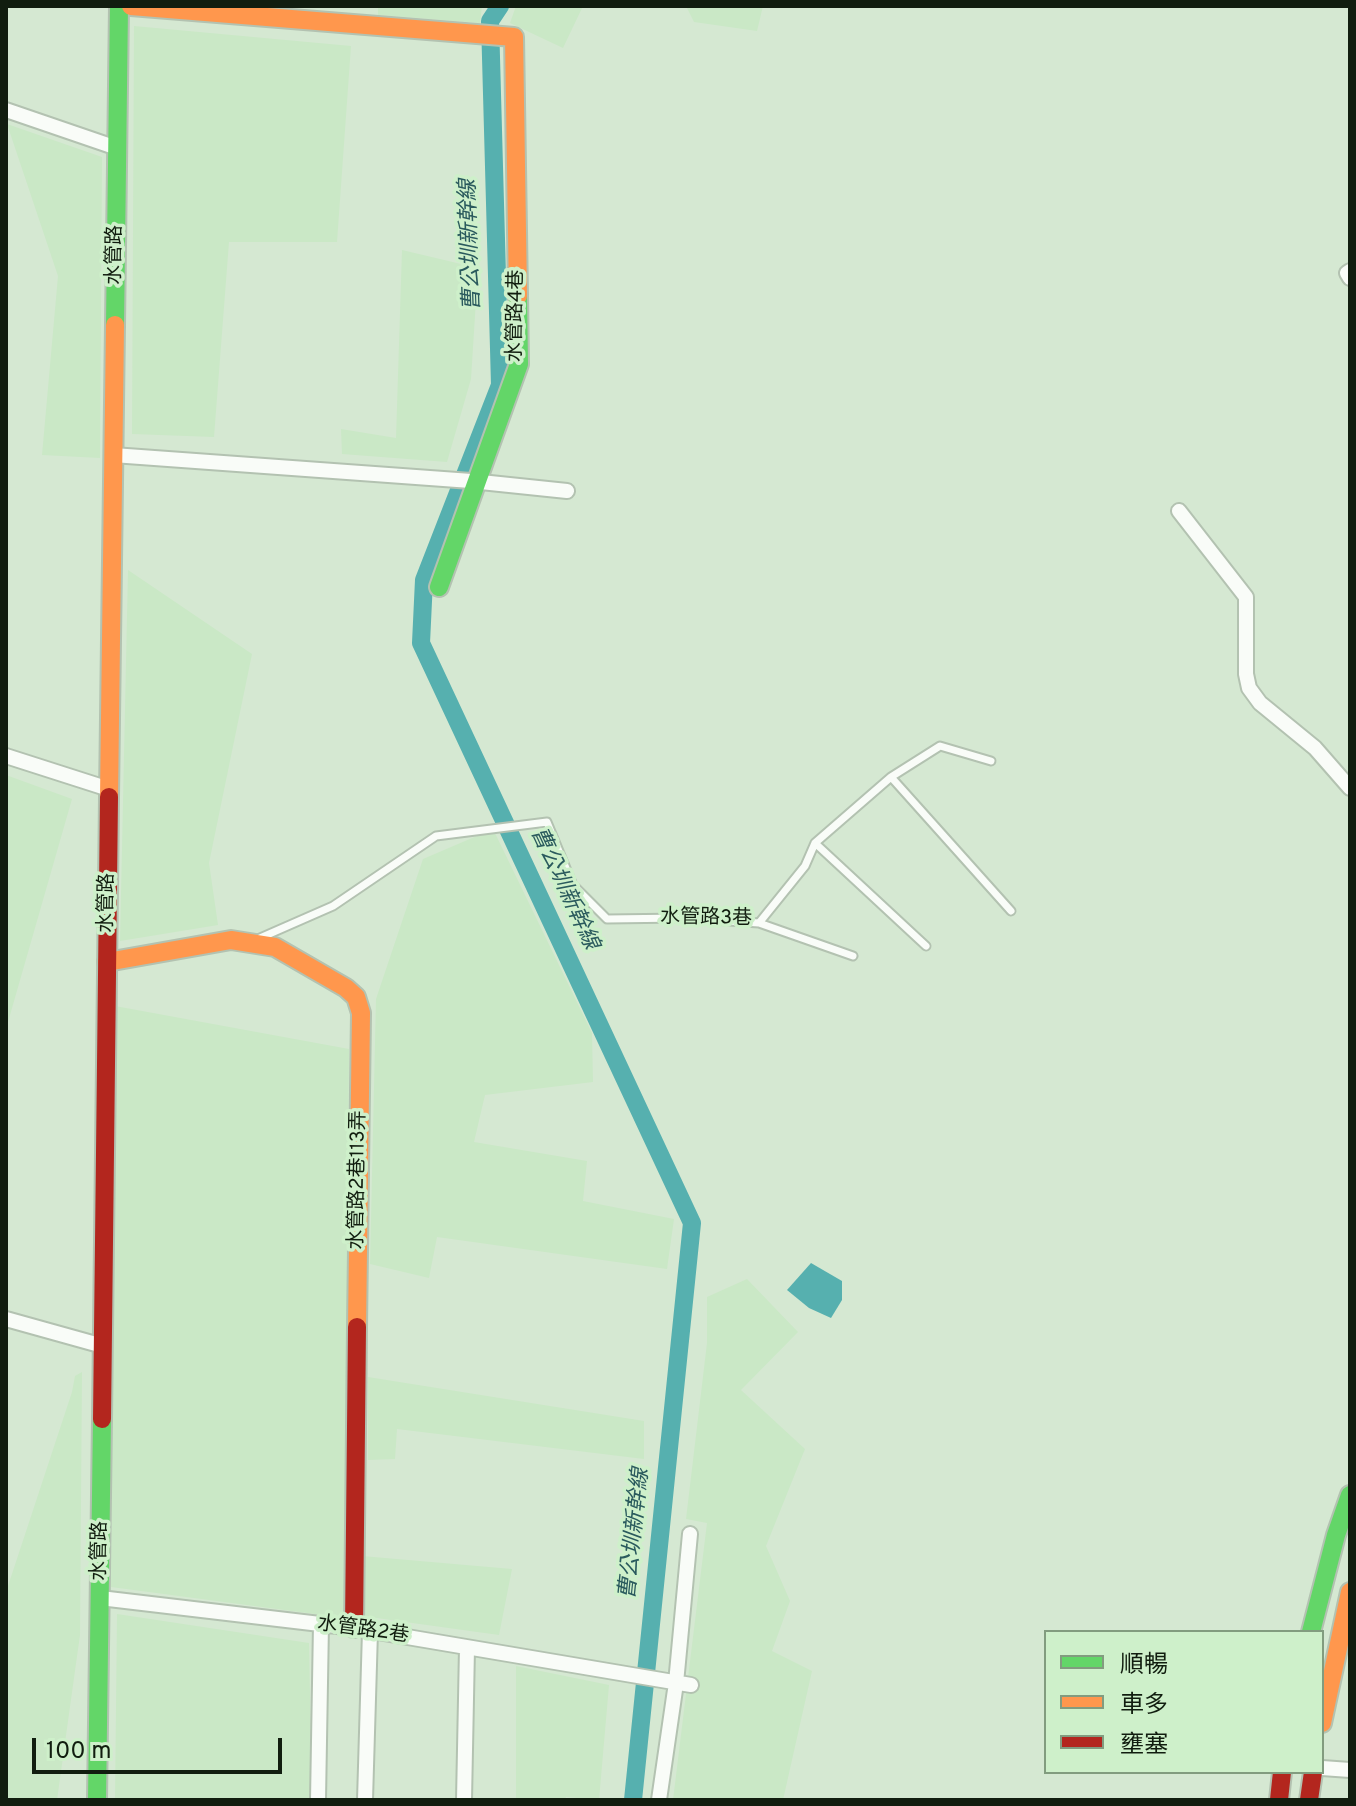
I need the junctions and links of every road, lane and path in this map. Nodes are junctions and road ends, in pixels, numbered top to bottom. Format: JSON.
{"nodes":[{"id":1,"x":119,"y":6,"type":"edge"},
{"id":2,"x":131,"y":6,"type":"edge"},
{"id":3,"x":6,"y":110,"type":"edge"},
{"id":4,"x":117,"y":148,"type":"junction"},
{"id":5,"x":113,"y":455,"type":"junction"},
{"id":6,"x":474,"y":482,"type":"junction"},
{"id":7,"x":567,"y":491,"type":"dead end"},
{"id":8,"x":1179,"y":511,"type":"dead end"},
{"id":9,"x":439,"y":587,"type":"dead end"},
{"id":10,"x":6,"y":756,"type":"edge"},
{"id":11,"x":991,"y":761,"type":"dead end"},
{"id":12,"x":891,"y":777,"type":"junction"},
{"id":13,"x":1350,"y":788,"type":"edge"},
{"id":14,"x":109,"y":789,"type":"junction"},
{"id":15,"x":815,"y":843,"type":"junction"},
{"id":16,"x":1011,"y":911,"type":"dead end"},
{"id":17,"x":759,"y":923,"type":"junction"},
{"id":18,"x":249,"y":943,"type":"junction"},
{"id":19,"x":926,"y":946,"type":"dead end"},
{"id":20,"x":853,"y":956,"type":"dead end"},
{"id":21,"x":107,"y":962,"type":"junction"},
{"id":22,"x":6,"y":1319,"type":"edge"},
{"id":23,"x":103,"y":1346,"type":"junction"},
{"id":24,"x":1350,"y":1495,"type":"edge"},
{"id":25,"x":690,"y":1534,"type":"dead end"},
{"id":26,"x":1350,"y":1592,"type":"edge"},
{"id":27,"x":100,"y":1598,"type":"junction"},
{"id":28,"x":321,"y":1624,"type":"junction"},
{"id":29,"x":362,"y":1630,"type":"junction"},
{"id":30,"x":1312,"y":1630,"type":"edge"},
{"id":31,"x":467,"y":1648,"type":"junction"},
{"id":32,"x":677,"y":1683,"type":"junction"},
{"id":33,"x":1324,"y":1714,"type":"edge"},
{"id":34,"x":1324,"y":1768,"type":"edge"},
{"id":35,"x":1350,"y":1770,"type":"edge"},
{"id":36,"x":1282,"y":1774,"type":"edge"},
{"id":37,"x":1313,"y":1774,"type":"edge"},
{"id":38,"x":97,"y":1800,"type":"edge"},
{"id":39,"x":318,"y":1800,"type":"edge"},
{"id":40,"x":365,"y":1800,"type":"edge"},
{"id":41,"x":464,"y":1800,"type":"edge"},
{"id":42,"x":659,"y":1800,"type":"edge"},
{"id":43,"x":1279,"y":1800,"type":"edge"},
{"id":44,"x":1309,"y":1800,"type":"edge"}],
"edges":[{"from":1,"to":4,"type":"street","name":"水管路"},
{"from":2,"to":6,"type":"street","name":"水管路4巷"},
{"from":3,"to":4,"type":"street"},
{"from":4,"to":5,"type":"street","name":"水管路"},
{"from":5,"to":6,"type":"street"},
{"from":5,"to":14,"type":"street","name":"水管路"},
{"from":6,"to":7,"type":"street"},
{"from":6,"to":9,"type":"street","name":"水管路4巷"},
{"from":8,"to":13,"type":"street"},
{"from":10,"to":14,"type":"street"},
{"from":11,"to":12,"type":"lane","name":"水管路3巷"},
{"from":12,"to":15,"type":"lane","name":"水管路3巷"},
{"from":12,"to":16,"type":"lane"},
{"from":14,"to":21,"type":"street","name":"水管路"},
{"from":15,"to":17,"type":"lane","name":"水管路3巷"},
{"from":15,"to":19,"type":"lane"},
{"from":17,"to":18,"type":"lane","name":"水管路3巷"},
{"from":17,"to":20,"type":"lane"},
{"from":18,"to":21,"type":"street","name":"水管路2巷113弄"},
{"from":18,"to":29,"type":"street","name":"水管路2巷113弄"},
{"from":21,"to":23,"type":"street","name":"水管路"},
{"from":22,"to":23,"type":"street"},
{"from":23,"to":27,"type":"street","name":"水管路"},
{"from":24,"to":30,"type":"street"},
{"from":25,"to":32,"type":"street"},
{"from":26,"to":33,"type":"street"},
{"from":27,"to":28,"type":"street","name":"水管路2巷"},
{"from":27,"to":38,"type":"street","name":"水管路"},
{"from":28,"to":29,"type":"street","name":"水管路2巷"},
{"from":28,"to":39,"type":"street"},
{"from":29,"to":31,"type":"street","name":"水管路2巷"},
{"from":29,"to":40,"type":"street"},
{"from":31,"to":32,"type":"street","name":"水管路2巷"},
{"from":31,"to":41,"type":"street"},
{"from":32,"to":42,"type":"street"},
{"from":34,"to":35,"type":"street"},
{"from":36,"to":43,"type":"street"},
{"from":37,"to":44,"type":"street"}]}
